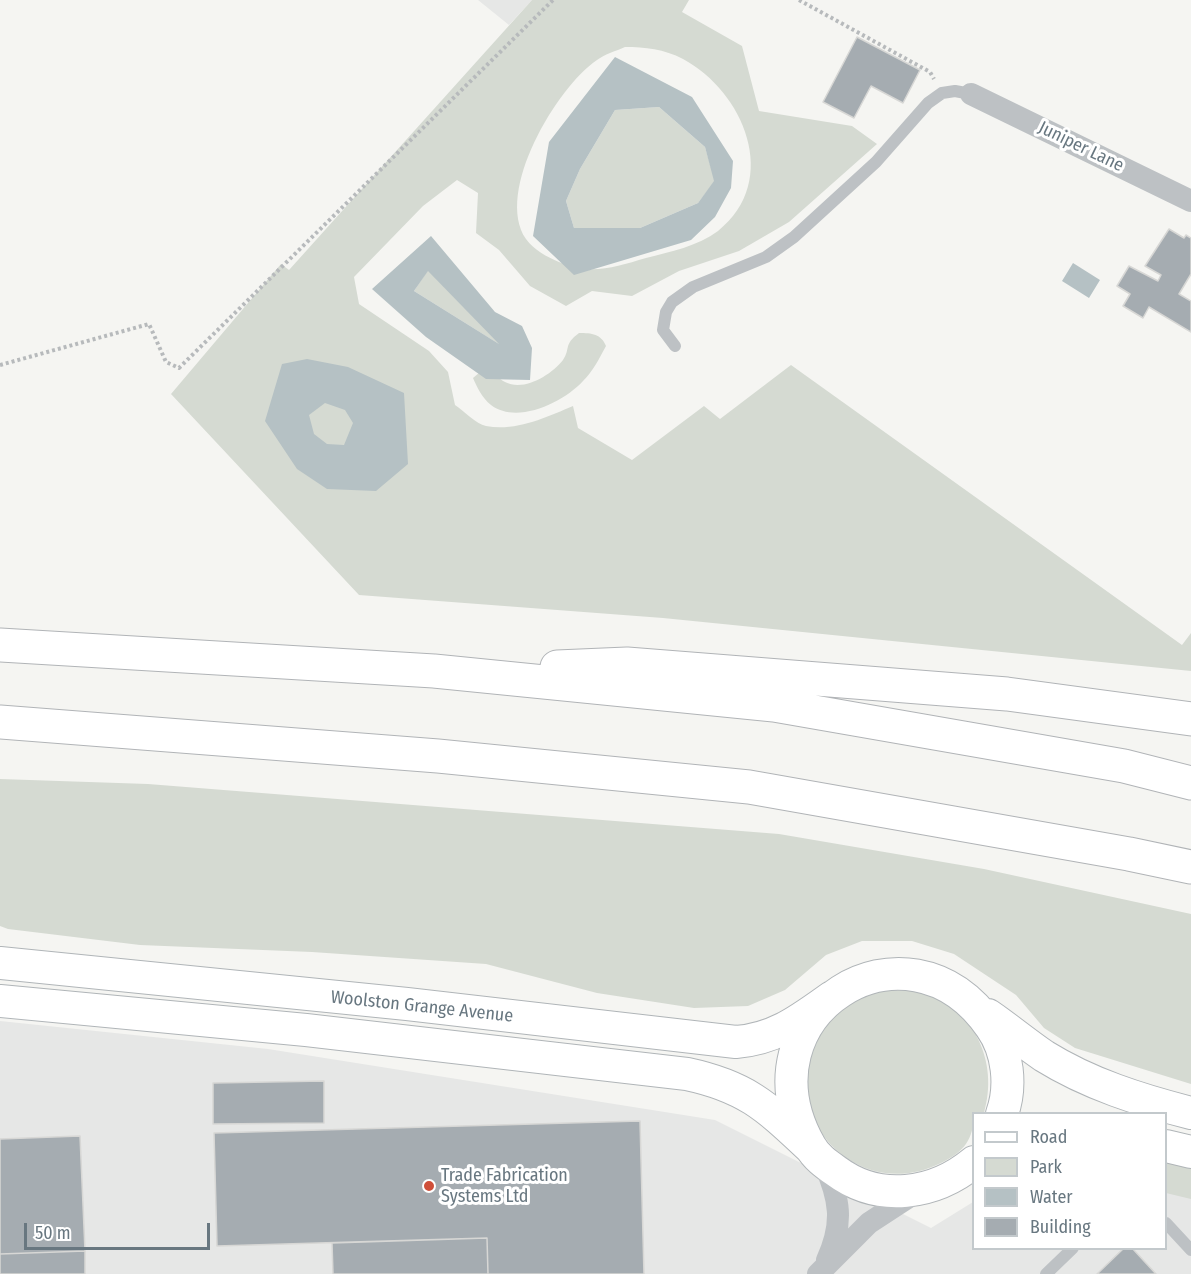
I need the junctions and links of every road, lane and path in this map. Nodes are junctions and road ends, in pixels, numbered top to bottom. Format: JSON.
{"nodes":[{"id":1,"x":553,"y":0,"type":"edge"},
{"id":2,"x":799,"y":0,"type":"edge"},
{"id":3,"x":942,"y":93,"type":"junction"},
{"id":4,"x":971,"y":94,"type":"joint"},
{"id":5,"x":1191,"y":201,"type":"edge"},
{"id":6,"x":675,"y":346,"type":"dead end"},
{"id":7,"x":0,"y":365,"type":"edge"},
{"id":8,"x":0,"y":645,"type":"edge"},
{"id":9,"x":434,"y":671,"type":"junction"},
{"id":10,"x":1191,"y":719,"type":"edge"},
{"id":11,"x":0,"y":722,"type":"edge"},
{"id":12,"x":1191,"y":783,"type":"edge"},
{"id":13,"x":1191,"y":867,"type":"edge"},
{"id":14,"x":0,"y":963,"type":"edge"},
{"id":15,"x":832,"y":997,"type":"junction"},
{"id":16,"x":0,"y":1001,"type":"edge"},
{"id":17,"x":977,"y":1007,"type":"junction"},
{"id":18,"x":1002,"y":1112,"type":"edge"},
{"id":19,"x":1191,"y":1113,"type":"edge"},
{"id":20,"x":1167,"y":1146,"type":"edge"},
{"id":21,"x":1191,"y":1152,"type":"edge"},
{"id":22,"x":818,"y":1156,"type":"junction"},
{"id":23,"x":972,"y":1163,"type":"edge"},
{"id":24,"x":972,"y":1170,"type":"edge"},
{"id":25,"x":932,"y":1187,"type":"junction"},
{"id":26,"x":1167,"y":1224,"type":"edge"},
{"id":27,"x":1071,"y":1250,"type":"edge"},
{"id":28,"x":1191,"y":1250,"type":"edge"},
{"id":29,"x":821,"y":1270,"type":"edge"},
{"id":30,"x":1046,"y":1274,"type":"edge"}],
"edges":[{"from":1,"to":7,"type":"path"},
{"from":2,"to":3,"type":"path"},
{"from":3,"to":4,"type":"lane"},
{"from":3,"to":6,"type":"lane"},
{"from":4,"to":5,"type":"street","name":"Juniper Lane"},
{"from":8,"to":9,"type":"highway"},
{"from":9,"to":10,"type":"highway"},
{"from":9,"to":12,"type":"highway"},
{"from":11,"to":13,"type":"highway"},
{"from":14,"to":15,"type":"main road","name":"Woolston Grange Avenue"},
{"from":15,"to":17,"type":"main road"},
{"from":15,"to":22,"type":"main road"},
{"from":16,"to":22,"type":"main road","name":"Woolston Grange Avenue"},
{"from":17,"to":18,"type":"main road"},
{"from":17,"to":19,"type":"main road"},
{"from":20,"to":21,"type":"main road"},
{"from":22,"to":25,"type":"main road","name":"Woolston Grange Avenue"},
{"from":22,"to":29,"type":"street"},
{"from":23,"to":25,"type":"main road"},
{"from":24,"to":25,"type":"main road"},
{"from":25,"to":29,"type":"street"},
{"from":26,"to":28,"type":"lane"},
{"from":27,"to":30,"type":"lane"}]}
